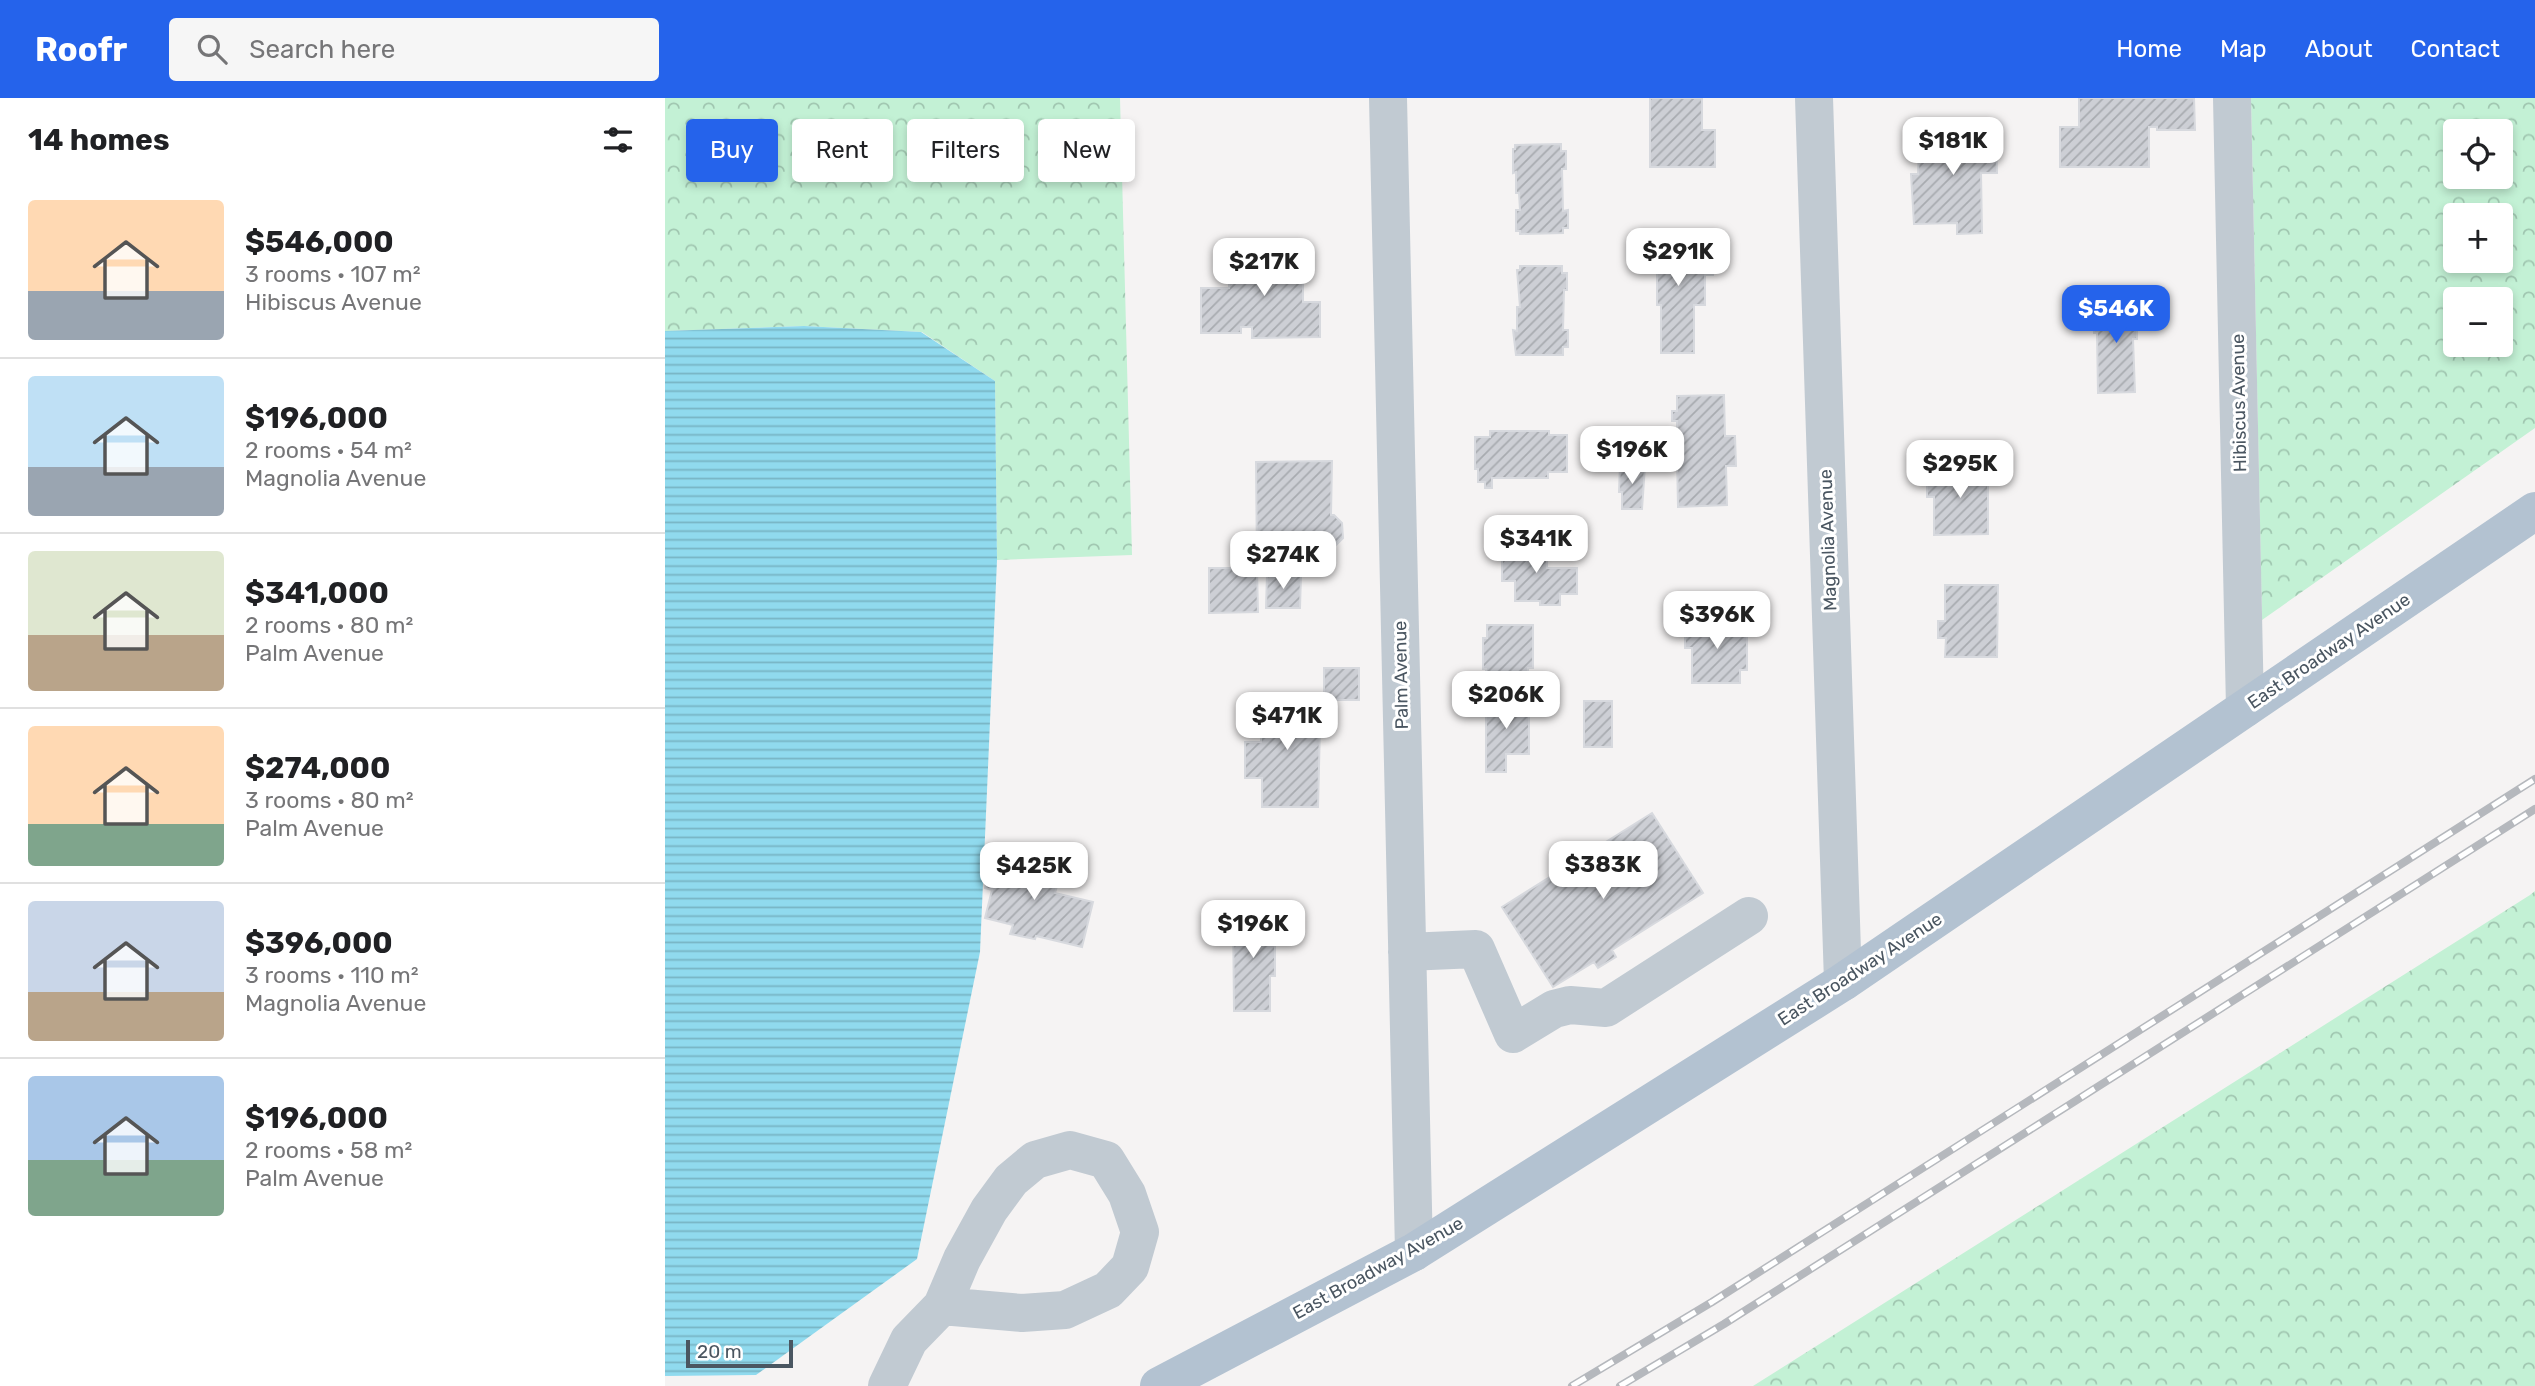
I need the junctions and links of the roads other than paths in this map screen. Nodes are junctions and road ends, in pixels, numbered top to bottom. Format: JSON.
{"nodes":[{"id":1,"x":1388,"y":98,"type":"edge"},
{"id":2,"x":1814,"y":98,"type":"edge"},
{"id":3,"x":2232,"y":98,"type":"edge"},
{"id":4,"x":2535,"y":511,"type":"edge"},
{"id":5,"x":2245,"y":708,"type":"junction"},
{"id":6,"x":1749,"y":916,"type":"dead end"},
{"id":7,"x":1407,"y":952,"type":"junction"},
{"id":8,"x":1843,"y":982,"type":"junction"},
{"id":9,"x":1414,"y":1252,"type":"junction"},
{"id":10,"x":942,"y":1306,"type":"junction"},
{"id":11,"x":887,"y":1386,"type":"edge"},
{"id":12,"x":1159,"y":1386,"type":"edge"}],
"edges":[{"from":1,"to":7,"type":"street","name":"Palm Avenue"},
{"from":2,"to":8,"type":"street","name":"Magnolia Avenue"},
{"from":3,"to":5,"type":"street","name":"Hibiscus Avenue"},
{"from":4,"to":5,"type":"main road","name":"East Broadway Avenue"},
{"from":5,"to":8,"type":"main road","name":"East Broadway Avenue"},
{"from":6,"to":7,"type":"street"},
{"from":7,"to":9,"type":"street","name":"Palm Avenue"},
{"from":8,"to":9,"type":"main road","name":"East Broadway Avenue"},
{"from":9,"to":12,"type":"main road","name":"East Broadway Avenue"},
{"from":10,"to":10,"type":"street"},
{"from":10,"to":11,"type":"street"}]}
